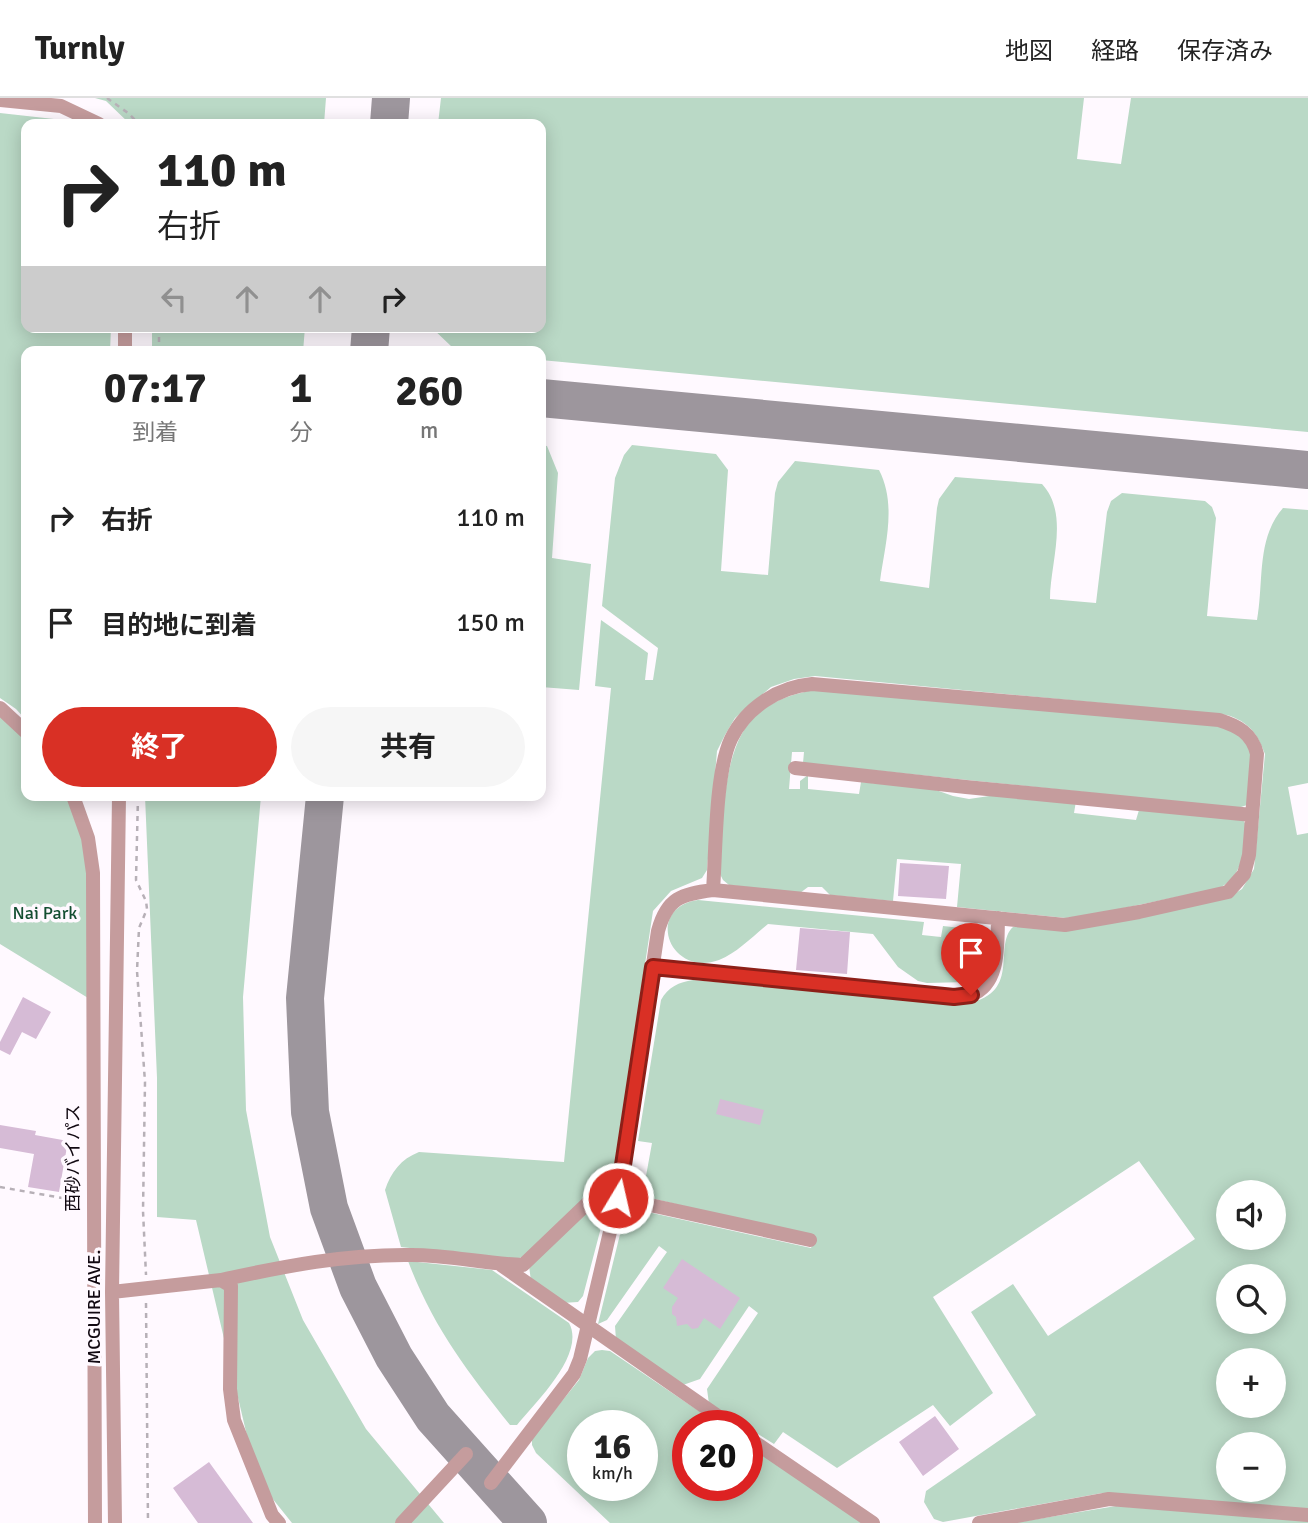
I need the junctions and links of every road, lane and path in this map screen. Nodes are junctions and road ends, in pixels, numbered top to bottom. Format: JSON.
{"nodes":[{"id":1,"x":107,"y":98,"type":"edge"},
{"id":2,"x":0,"y":100,"type":"edge"},
{"id":3,"x":88,"y":119,"type":"edge"},
{"id":4,"x":134,"y":119,"type":"edge"},
{"id":5,"x":0,"y":708,"type":"edge"},
{"id":6,"x":21,"y":727,"type":"edge"},
{"id":7,"x":795,"y":768,"type":"dead end"},
{"id":8,"x":75,"y":801,"type":"edge"},
{"id":9,"x":119,"y":801,"type":"edge"},
{"id":10,"x":138,"y":801,"type":"edge"},
{"id":11,"x":1252,"y":815,"type":"junction"},
{"id":12,"x":713,"y":890,"type":"junction"},
{"id":13,"x":998,"y":918,"type":"junction"},
{"id":14,"x":653,"y":967,"type":"junction"},
{"id":15,"x":0,"y":1186,"type":"edge"},
{"id":16,"x":618,"y":1198,"type":"junction"},
{"id":17,"x":93,"y":1204,"type":"junction"},
{"id":18,"x":810,"y":1240,"type":"dead end"},
{"id":19,"x":500,"y":1265,"type":"junction"},
{"id":20,"x":221,"y":1280,"type":"junction"},
{"id":21,"x":146,"y":1289,"type":"junction"},
{"id":22,"x":112,"y":1292,"type":"junction"},
{"id":23,"x":587,"y":1325,"type":"junction"},
{"id":24,"x":709,"y":1410,"type":"edge"},
{"id":25,"x":763,"y":1448,"type":"edge"},
{"id":26,"x":466,"y":1454,"type":"dead end"},
{"id":27,"x":491,"y":1483,"type":"dead end"},
{"id":28,"x":1308,"y":1515,"type":"edge"},
{"id":29,"x":95,"y":1523,"type":"edge"},
{"id":30,"x":115,"y":1523,"type":"edge"},
{"id":31,"x":148,"y":1523,"type":"edge"},
{"id":32,"x":279,"y":1523,"type":"edge"},
{"id":33,"x":402,"y":1523,"type":"edge"},
{"id":34,"x":873,"y":1523,"type":"edge"},
{"id":35,"x":979,"y":1523,"type":"edge"}],
"edges":[{"from":1,"to":4,"type":"path"},
{"from":2,"to":3,"type":"street"},
{"from":5,"to":6,"type":"street"},
{"from":7,"to":11,"type":"street"},
{"from":8,"to":17,"type":"street","name":"西砂バイパス"},
{"from":9,"to":22,"type":"street","name":"MCGUIRE AVE."},
{"from":10,"to":21,"type":"path"},
{"from":11,"to":12,"type":"street"},
{"from":11,"to":13,"type":"street"},
{"from":12,"to":13,"type":"street"},
{"from":12,"to":14,"type":"street"},
{"from":13,"to":14,"type":"street"},
{"from":14,"to":16,"type":"street"},
{"from":15,"to":17,"type":"path"},
{"from":16,"to":18,"type":"street"},
{"from":16,"to":19,"type":"street"},
{"from":16,"to":23,"type":"street"},
{"from":17,"to":29,"type":"street","name":"西砂バイパス"},
{"from":19,"to":20,"type":"street"},
{"from":19,"to":23,"type":"street"},
{"from":20,"to":21,"type":"street"},
{"from":20,"to":32,"type":"street"},
{"from":21,"to":22,"type":"street"},
{"from":21,"to":31,"type":"path"},
{"from":22,"to":30,"type":"street","name":"MCGUIRE AVE."},
{"from":23,"to":24,"type":"street"},
{"from":23,"to":27,"type":"street"},
{"from":25,"to":34,"type":"street"},
{"from":26,"to":33,"type":"street"},
{"from":28,"to":35,"type":"street"}]}
